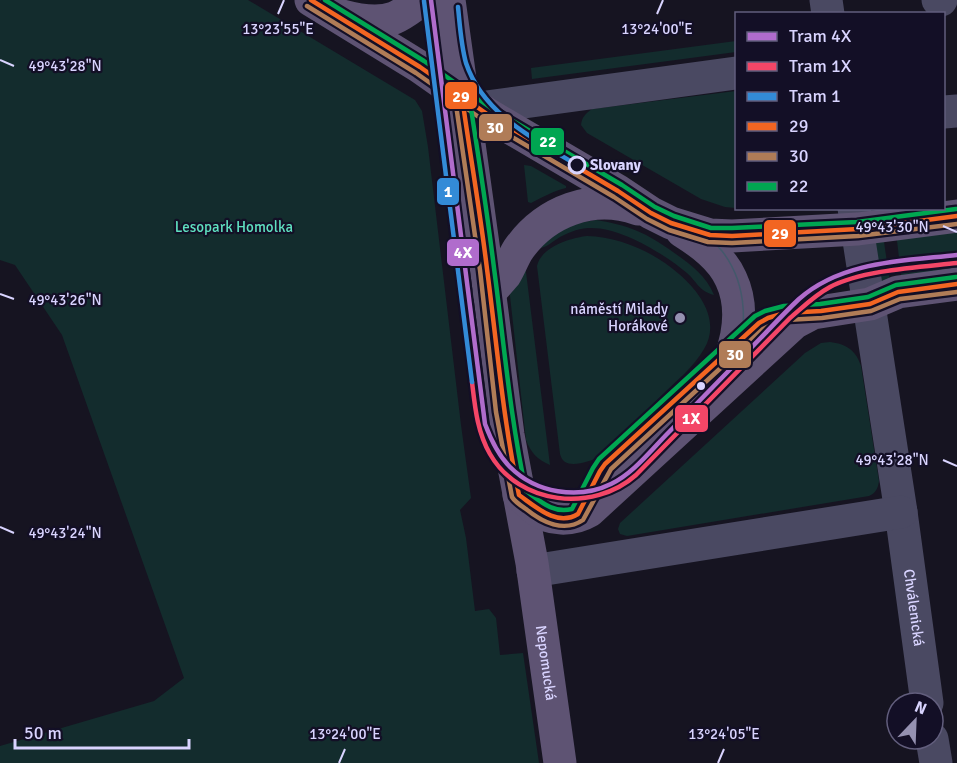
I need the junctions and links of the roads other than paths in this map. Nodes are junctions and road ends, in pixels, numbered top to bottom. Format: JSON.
{"nodes":[{"id":1,"x":422,"y":0,"type":"edge"},
{"id":2,"x":448,"y":0,"type":"edge"},
{"id":3,"x":316,"y":3,"type":"edge"},
{"id":4,"x":735,"y":73,"type":"edge"},
{"id":5,"x":470,"y":103,"type":"junction"},
{"id":6,"x":957,"y":216,"type":"edge"},
{"id":7,"x":661,"y":218,"type":"junction"},
{"id":8,"x":856,"y":219,"type":"edge"},
{"id":9,"x":957,"y":284,"type":"edge"},
{"id":10,"x":489,"y":293,"type":"junction"},
{"id":11,"x":870,"y":304,"type":"junction"},
{"id":12,"x":706,"y":404,"type":"junction"},
{"id":13,"x":519,"y":495,"type":"junction"},
{"id":14,"x":901,"y":512,"type":"junction"},
{"id":15,"x":574,"y":517,"type":"junction"},
{"id":16,"x":532,"y":567,"type":"junction"},
{"id":17,"x":925,"y":691,"type":"edge"},
{"id":18,"x":560,"y":763,"type":"edge"}],
"edges":[{"from":1,"to":3,"type":"main road"},
{"from":2,"to":5,"type":"main road"},
{"from":3,"to":5,"type":"main road"},
{"from":4,"to":5,"type":"street"},
{"from":5,"to":7,"type":"main road"},
{"from":5,"to":10,"type":"main road"},
{"from":6,"to":8,"type":"main road"},
{"from":7,"to":8,"type":"main road"},
{"from":7,"to":10,"type":"main road"},
{"from":7,"to":12,"type":"main road"},
{"from":8,"to":11,"type":"street"},
{"from":9,"to":11,"type":"main road"},
{"from":10,"to":13,"type":"main road"},
{"from":11,"to":12,"type":"main road"},
{"from":11,"to":14,"type":"street"},
{"from":12,"to":15,"type":"main road"},
{"from":13,"to":15,"type":"main road"},
{"from":13,"to":16,"type":"main road"},
{"from":14,"to":16,"type":"street"},
{"from":14,"to":17,"type":"street","name":"Chválenická"},
{"from":15,"to":16,"type":"main road"},
{"from":16,"to":18,"type":"main road","name":"Nepomucká"}]}
